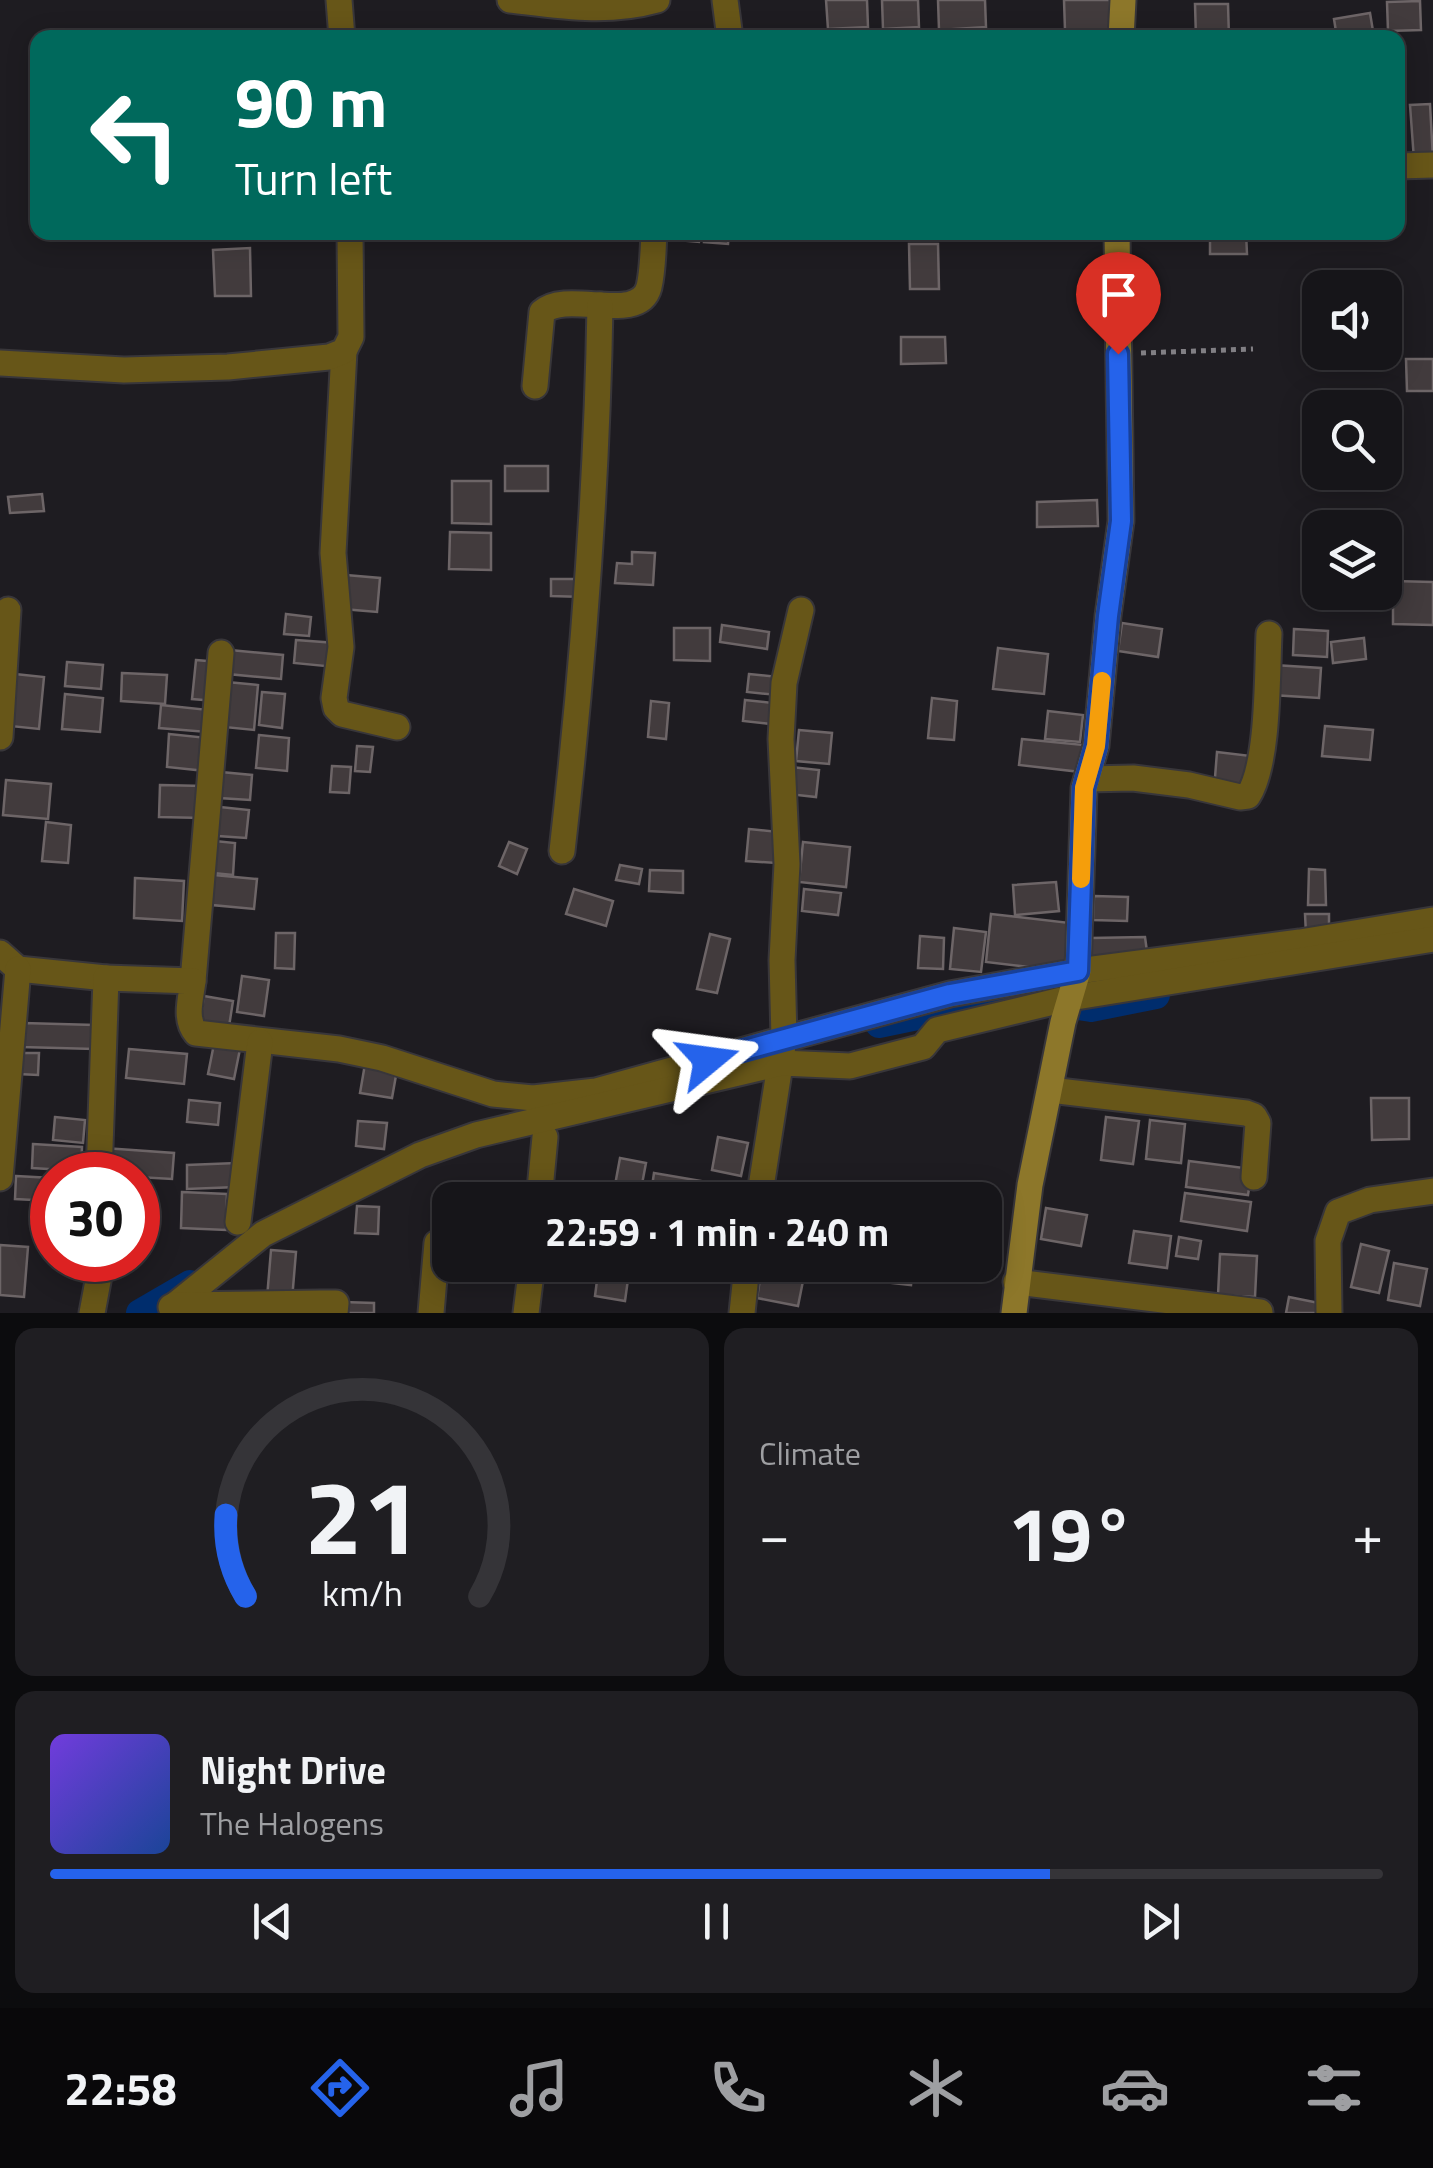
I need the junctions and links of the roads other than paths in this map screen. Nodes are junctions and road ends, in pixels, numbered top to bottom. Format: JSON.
{"nodes":[{"id":1,"x":339,"y":0,"type":"edge"},
{"id":2,"x":510,"y":0,"type":"edge"},
{"id":3,"x":657,"y":0,"type":"edge"},
{"id":4,"x":725,"y":0,"type":"edge"},
{"id":5,"x":1122,"y":0,"type":"edge"},
{"id":6,"x":341,"y":30,"type":"edge"},
{"id":7,"x":729,"y":30,"type":"edge"},
{"id":8,"x":1121,"y":30,"type":"edge"},
{"id":9,"x":1433,"y":165,"type":"edge"},
{"id":10,"x":1405,"y":166,"type":"edge"},
{"id":11,"x":350,"y":240,"type":"edge"},
{"id":12,"x":653,"y":240,"type":"edge"},
{"id":13,"x":1118,"y":240,"type":"edge"},
{"id":14,"x":600,"y":305,"type":"junction"},
{"id":15,"x":344,"y":351,"type":"junction"},
{"id":16,"x":0,"y":363,"type":"edge"},
{"id":17,"x":536,"y":386,"type":"dead end"},
{"id":18,"x":8,"y":610,"type":"dead end"},
{"id":19,"x":801,"y":610,"type":"dead end"},
{"id":20,"x":1269,"y":634,"type":"dead end"},
{"id":21,"x":221,"y":654,"type":"dead end"},
{"id":22,"x":397,"y":726,"type":"dead end"},
{"id":23,"x":0,"y":736,"type":"edge"},
{"id":24,"x":1087,"y":779,"type":"junction"},
{"id":25,"x":562,"y":851,"type":"dead end"},
{"id":26,"x":1433,"y":920,"type":"edge"},
{"id":27,"x":1433,"y":939,"type":"edge"},
{"id":28,"x":9,"y":961,"type":"edge"},
{"id":29,"x":1078,"y":971,"type":"junction"},
{"id":30,"x":106,"y":978,"type":"junction"},
{"id":31,"x":193,"y":981,"type":"junction"},
{"id":32,"x":1068,"y":1005,"type":"junction"},
{"id":33,"x":260,"y":1042,"type":"junction"},
{"id":34,"x":782,"y":1051,"type":"junction"},
{"id":35,"x":1050,"y":1090,"type":"junction"},
{"id":36,"x":545,"y":1137,"type":"dead end"},
{"id":37,"x":100,"y":1152,"type":"edge"},
{"id":38,"x":1254,"y":1177,"type":"dead end"},
{"id":39,"x":0,"y":1178,"type":"edge"},
{"id":40,"x":541,"y":1182,"type":"edge"},
{"id":41,"x":762,"y":1182,"type":"edge"},
{"id":42,"x":1433,"y":1192,"type":"edge"},
{"id":43,"x":238,"y":1222,"type":"dead end"},
{"id":44,"x":98,"y":1282,"type":"edge"},
{"id":45,"x":434,"y":1282,"type":"edge"},
{"id":46,"x":530,"y":1282,"type":"edge"},
{"id":47,"x":743,"y":1282,"type":"edge"},
{"id":48,"x":1016,"y":1282,"type":"junction"},
{"id":49,"x":168,"y":1309,"type":"edge"},
{"id":50,"x":1260,"y":1312,"type":"edge"},
{"id":51,"x":92,"y":1313,"type":"edge"},
{"id":52,"x":336,"y":1313,"type":"edge"},
{"id":53,"x":431,"y":1313,"type":"edge"},
{"id":54,"x":526,"y":1313,"type":"edge"},
{"id":55,"x":742,"y":1313,"type":"edge"},
{"id":56,"x":1014,"y":1313,"type":"edge"},
{"id":57,"x":1329,"y":1313,"type":"edge"}],
"edges":[{"from":1,"to":6,"type":"street"},
{"from":2,"to":3,"type":"street"},
{"from":4,"to":7,"type":"street"},
{"from":5,"to":8,"type":"street"},
{"from":9,"to":10,"type":"street"},
{"from":11,"to":15,"type":"street"},
{"from":12,"to":14,"type":"street"},
{"from":13,"to":24,"type":"street"},
{"from":14,"to":17,"type":"street"},
{"from":14,"to":25,"type":"street"},
{"from":15,"to":16,"type":"street"},
{"from":15,"to":22,"type":"street"},
{"from":18,"to":23,"type":"street"},
{"from":19,"to":34,"type":"street"},
{"from":20,"to":24,"type":"street"},
{"from":21,"to":31,"type":"street"},
{"from":24,"to":29,"type":"street"},
{"from":26,"to":29,"type":"street"},
{"from":27,"to":32,"type":"street"},
{"from":28,"to":30,"type":"street"},
{"from":28,"to":39,"type":"street"},
{"from":29,"to":32,"type":"street"},
{"from":29,"to":34,"type":"street"},
{"from":30,"to":31,"type":"street"},
{"from":30,"to":37,"type":"street"},
{"from":31,"to":33,"type":"street"},
{"from":32,"to":34,"type":"street"},
{"from":32,"to":35,"type":"street"},
{"from":33,"to":34,"type":"street"},
{"from":33,"to":43,"type":"street"},
{"from":34,"to":41,"type":"street"},
{"from":34,"to":49,"type":"street"},
{"from":35,"to":38,"type":"street"},
{"from":35,"to":48,"type":"street"},
{"from":36,"to":40,"type":"street"},
{"from":42,"to":57,"type":"street"},
{"from":44,"to":51,"type":"street"},
{"from":45,"to":53,"type":"street"},
{"from":46,"to":54,"type":"street"},
{"from":47,"to":55,"type":"street"},
{"from":48,"to":50,"type":"street"},
{"from":48,"to":56,"type":"street"},
{"from":49,"to":52,"type":"street"}]}
